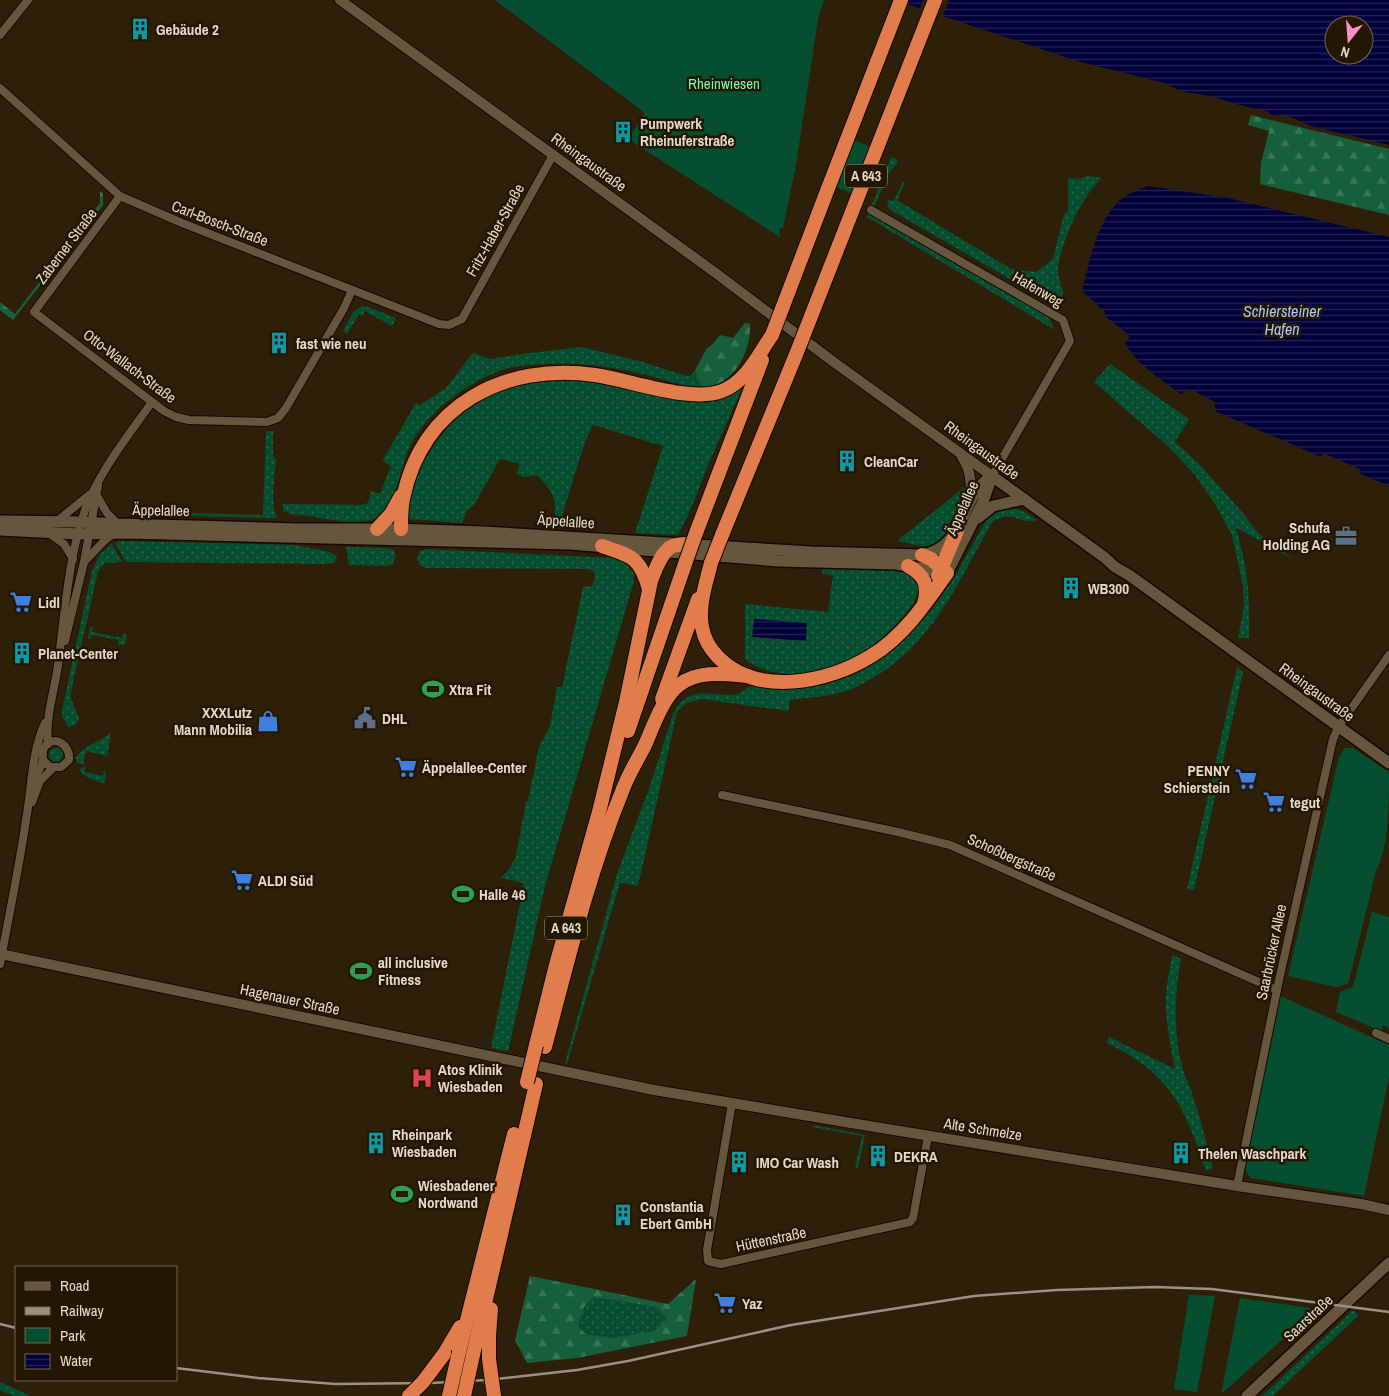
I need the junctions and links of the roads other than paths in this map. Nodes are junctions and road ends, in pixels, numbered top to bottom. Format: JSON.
{"nodes":[{"id":1,"x":28,"y":0,"type":"edge"},
{"id":2,"x":340,"y":0,"type":"edge"},
{"id":3,"x":901,"y":0,"type":"edge"},
{"id":4,"x":935,"y":0,"type":"edge"},
{"id":5,"x":0,"y":35,"type":"edge"},
{"id":6,"x":0,"y":88,"type":"edge"},
{"id":7,"x":554,"y":155,"type":"junction"},
{"id":8,"x":120,"y":196,"type":"junction"},
{"id":9,"x":871,"y":210,"type":"dead end"},
{"id":10,"x":352,"y":290,"type":"junction"},
{"id":11,"x":34,"y":312,"type":"joint"},
{"id":12,"x":462,"y":319,"type":"joint"},
{"id":13,"x":772,"y":336,"type":"junction"},
{"id":14,"x":152,"y":402,"type":"junction"},
{"id":15,"x":957,"y":451,"type":"junction"},
{"id":16,"x":992,"y":476,"type":"junction"},
{"id":17,"x":405,"y":489,"type":"junction"},
{"id":18,"x":95,"y":494,"type":"junction"},
{"id":19,"x":971,"y":498,"type":"junction"},
{"id":20,"x":1024,"y":499,"type":"junction"},
{"id":21,"x":0,"y":521,"type":"edge"},
{"id":22,"x":56,"y":522,"type":"junction"},
{"id":23,"x":87,"y":522,"type":"junction"},
{"id":24,"x":974,"y":522,"type":"junction"},
{"id":25,"x":117,"y":529,"type":"junction"},
{"id":26,"x":377,"y":529,"type":"junction"},
{"id":27,"x":0,"y":530,"type":"edge"},
{"id":28,"x":47,"y":531,"type":"junction"},
{"id":29,"x":957,"y":531,"type":"junction"},
{"id":30,"x":83,"y":534,"type":"junction"},
{"id":31,"x":400,"y":534,"type":"junction"},
{"id":32,"x":685,"y":544,"type":"junction"},
{"id":33,"x":602,"y":546,"type":"junction"},
{"id":34,"x":665,"y":553,"type":"junction"},
{"id":35,"x":922,"y":555,"type":"junction"},
{"id":36,"x":73,"y":560,"type":"junction"},
{"id":37,"x":84,"y":562,"type":"junction"},
{"id":38,"x":711,"y":563,"type":"junction"},
{"id":39,"x":908,"y":566,"type":"junction"},
{"id":40,"x":943,"y":571,"type":"junction"},
{"id":41,"x":649,"y":589,"type":"junction"},
{"id":42,"x":924,"y":605,"type":"junction"},
{"id":43,"x":1389,"y":655,"type":"edge"},
{"id":44,"x":59,"y":659,"type":"junction"},
{"id":45,"x":748,"y":676,"type":"junction"},
{"id":46,"x":47,"y":719,"type":"junction"},
{"id":47,"x":1339,"y":726,"type":"junction"},
{"id":48,"x":648,"y":738,"type":"junction"},
{"id":49,"x":58,"y":741,"type":"junction"},
{"id":50,"x":48,"y":744,"type":"junction"},
{"id":51,"x":43,"y":760,"type":"junction"},
{"id":52,"x":1389,"y":763,"type":"edge"},
{"id":53,"x":53,"y":768,"type":"junction"},
{"id":54,"x":32,"y":781,"type":"junction"},
{"id":55,"x":722,"y":795,"type":"dead end"},
{"id":56,"x":600,"y":812,"type":"junction"},
{"id":57,"x":27,"y":818,"type":"junction"},
{"id":58,"x":1,"y":957,"type":"edge"},
{"id":59,"x":1277,"y":990,"type":"junction"},
{"id":60,"x":1376,"y":1033,"type":"dead end"},
{"id":61,"x":1389,"y":1039,"type":"edge"},
{"id":62,"x":541,"y":1046,"type":"junction"},
{"id":63,"x":574,"y":1073,"type":"joint"},
{"id":64,"x":531,"y":1083,"type":"junction"},
{"id":65,"x":732,"y":1103,"type":"junction"},
{"id":66,"x":928,"y":1136,"type":"junction"},
{"id":67,"x":1237,"y":1186,"type":"junction"},
{"id":68,"x":1389,"y":1210,"type":"edge"},
{"id":69,"x":495,"y":1261,"type":"junction"},
{"id":70,"x":1389,"y":1263,"type":"edge"},
{"id":71,"x":472,"y":1296,"type":"junction"},
{"id":72,"x":466,"y":1354,"type":"junction"},
{"id":73,"x":409,"y":1396,"type":"edge"},
{"id":74,"x":449,"y":1396,"type":"edge"},
{"id":75,"x":464,"y":1396,"type":"edge"},
{"id":76,"x":494,"y":1396,"type":"edge"},
{"id":77,"x":1247,"y":1396,"type":"edge"}],
"edges":[{"from":1,"to":5,"type":"street"},
{"from":2,"to":7,"type":"street","name":"Rheingaustraße"},
{"from":3,"to":13,"type":"highway","number":"A 643","bridge":true},
{"from":4,"to":38,"type":"highway","number":"A 643","bridge":true},
{"from":6,"to":8,"type":"street","name":"Carl-Bosch-Straße"},
{"from":7,"to":12,"type":"street","name":"Fritz-Haber-Straße"},
{"from":7,"to":15,"type":"street","name":"Rheingaustraße"},
{"from":8,"to":10,"type":"street","name":"Carl-Bosch-Straße"},
{"from":8,"to":11,"type":"street","name":"Zaberner Straße"},
{"from":9,"to":16,"type":"street","name":"Hafenweg"},
{"from":10,"to":12,"type":"street","name":"Carl-Bosch-Straße"},
{"from":10,"to":14,"type":"street","name":"Otto-Wallach-Straße"},
{"from":11,"to":14,"type":"street","name":"Otto-Wallach-Straße"},
{"from":13,"to":17,"type":"highway"},
{"from":13,"to":56,"type":"highway","number":"A 643","bridge":true},
{"from":14,"to":18,"type":"street"},
{"from":15,"to":16,"type":"street","name":"Rheingaustraße"},
{"from":15,"to":19,"type":"street"},
{"from":16,"to":19,"type":"main road","name":"Äppelallee"},
{"from":16,"to":20,"type":"main road","name":"Rheingaustraße"},
{"from":16,"to":24,"type":"main road","name":"Äppelallee"},
{"from":17,"to":26,"type":"highway"},
{"from":17,"to":31,"type":"highway"},
{"from":18,"to":22,"type":"street"},
{"from":18,"to":23,"type":"street"},
{"from":18,"to":25,"type":"street"},
{"from":19,"to":29,"type":"main road","name":"Äppelallee"},
{"from":20,"to":24,"type":"main road"},
{"from":20,"to":47,"type":"main road","name":"Rheingaustraße"},
{"from":21,"to":22,"type":"main road","name":"Äppelallee"},
{"from":22,"to":23,"type":"main road","name":"Äppelallee"},
{"from":23,"to":25,"type":"main road","name":"Äppelallee"},
{"from":23,"to":30,"type":"street"},
{"from":24,"to":40,"type":"main road","name":"Äppelallee"},
{"from":25,"to":26,"type":"main road","name":"Äppelallee"},
{"from":25,"to":30,"type":"main road","name":"Äppelallee"},
{"from":25,"to":31,"type":"main road","name":"Äppelallee"},
{"from":25,"to":37,"type":"street"},
{"from":26,"to":31,"type":"main road","name":"Äppelallee"},
{"from":27,"to":28,"type":"main road","name":"Äppelallee"},
{"from":28,"to":30,"type":"main road","name":"Äppelallee"},
{"from":28,"to":36,"type":"street"},
{"from":29,"to":35,"type":"main road","name":"Äppelallee"},
{"from":29,"to":40,"type":"highway"},
{"from":30,"to":36,"type":"street"},
{"from":30,"to":37,"type":"street"},
{"from":31,"to":32,"type":"main road","name":"Äppelallee"},
{"from":31,"to":33,"type":"main road","name":"Äppelallee"},
{"from":32,"to":34,"type":"highway"},
{"from":32,"to":35,"type":"main road","name":"Äppelallee"},
{"from":33,"to":34,"type":"main road","name":"Äppelallee"},
{"from":33,"to":41,"type":"highway"},
{"from":34,"to":39,"type":"main road","name":"Äppelallee"},
{"from":34,"to":41,"type":"highway"},
{"from":35,"to":40,"type":"highway"},
{"from":36,"to":44,"type":"street"},
{"from":37,"to":44,"type":"street"},
{"from":38,"to":45,"type":"highway"},
{"from":38,"to":48,"type":"highway","number":"A 643"},
{"from":39,"to":40,"type":"main road","name":"Äppelallee"},
{"from":39,"to":42,"type":"highway"},
{"from":40,"to":42,"type":"highway"},
{"from":41,"to":56,"type":"highway"},
{"from":42,"to":45,"type":"highway"},
{"from":43,"to":47,"type":"street","name":"Saarbrücker Allee"},
{"from":44,"to":46,"type":"street"},
{"from":45,"to":48,"type":"highway"},
{"from":46,"to":49,"type":"street"},
{"from":46,"to":50,"type":"street"},
{"from":46,"to":54,"type":"street"},
{"from":47,"to":52,"type":"main road","name":"Rheingaustraße"},
{"from":47,"to":59,"type":"street","name":"Saarbrücker Allee"},
{"from":48,"to":62,"type":"highway","number":"A 643"},
{"from":49,"to":50,"type":"street"},
{"from":49,"to":53,"type":"street"},
{"from":50,"to":51,"type":"street"},
{"from":51,"to":53,"type":"street"},
{"from":51,"to":54,"type":"street"},
{"from":53,"to":57,"type":"street"},
{"from":54,"to":57,"type":"street"},
{"from":55,"to":59,"type":"street","name":"Schoßbergstraße"},
{"from":56,"to":62,"type":"highway","number":"A 643"},
{"from":57,"to":58,"type":"street"},
{"from":58,"to":63,"type":"street","name":"Hagenauer Straße"},
{"from":59,"to":67,"type":"street","name":"Saarbrücker Allee"},
{"from":60,"to":61,"type":"street"},
{"from":62,"to":64,"type":"highway","number":"A 643"},
{"from":63,"to":65,"type":"street","name":"Alte Schmelze"},
{"from":64,"to":69,"type":"highway","number":"A 643"},
{"from":64,"to":71,"type":"highway","number":"A 643"},
{"from":65,"to":66,"type":"street","name":"Alte Schmelze"},
{"from":65,"to":66,"type":"street","name":"Hüttenstraße"},
{"from":66,"to":67,"type":"street","name":"Alte Schmelze"},
{"from":67,"to":68,"type":"street","name":"Alte Schmelze"},
{"from":69,"to":72,"type":"highway","number":"A 643"},
{"from":69,"to":76,"type":"highway","bridge":true},
{"from":70,"to":77,"type":"main road","name":"Saarstraße"},
{"from":71,"to":72,"type":"highway","number":"A 643"},
{"from":71,"to":73,"type":"highway","bridge":true},
{"from":72,"to":74,"type":"highway","number":"A 643","bridge":true},
{"from":72,"to":75,"type":"highway","number":"A 643","bridge":true}]}
